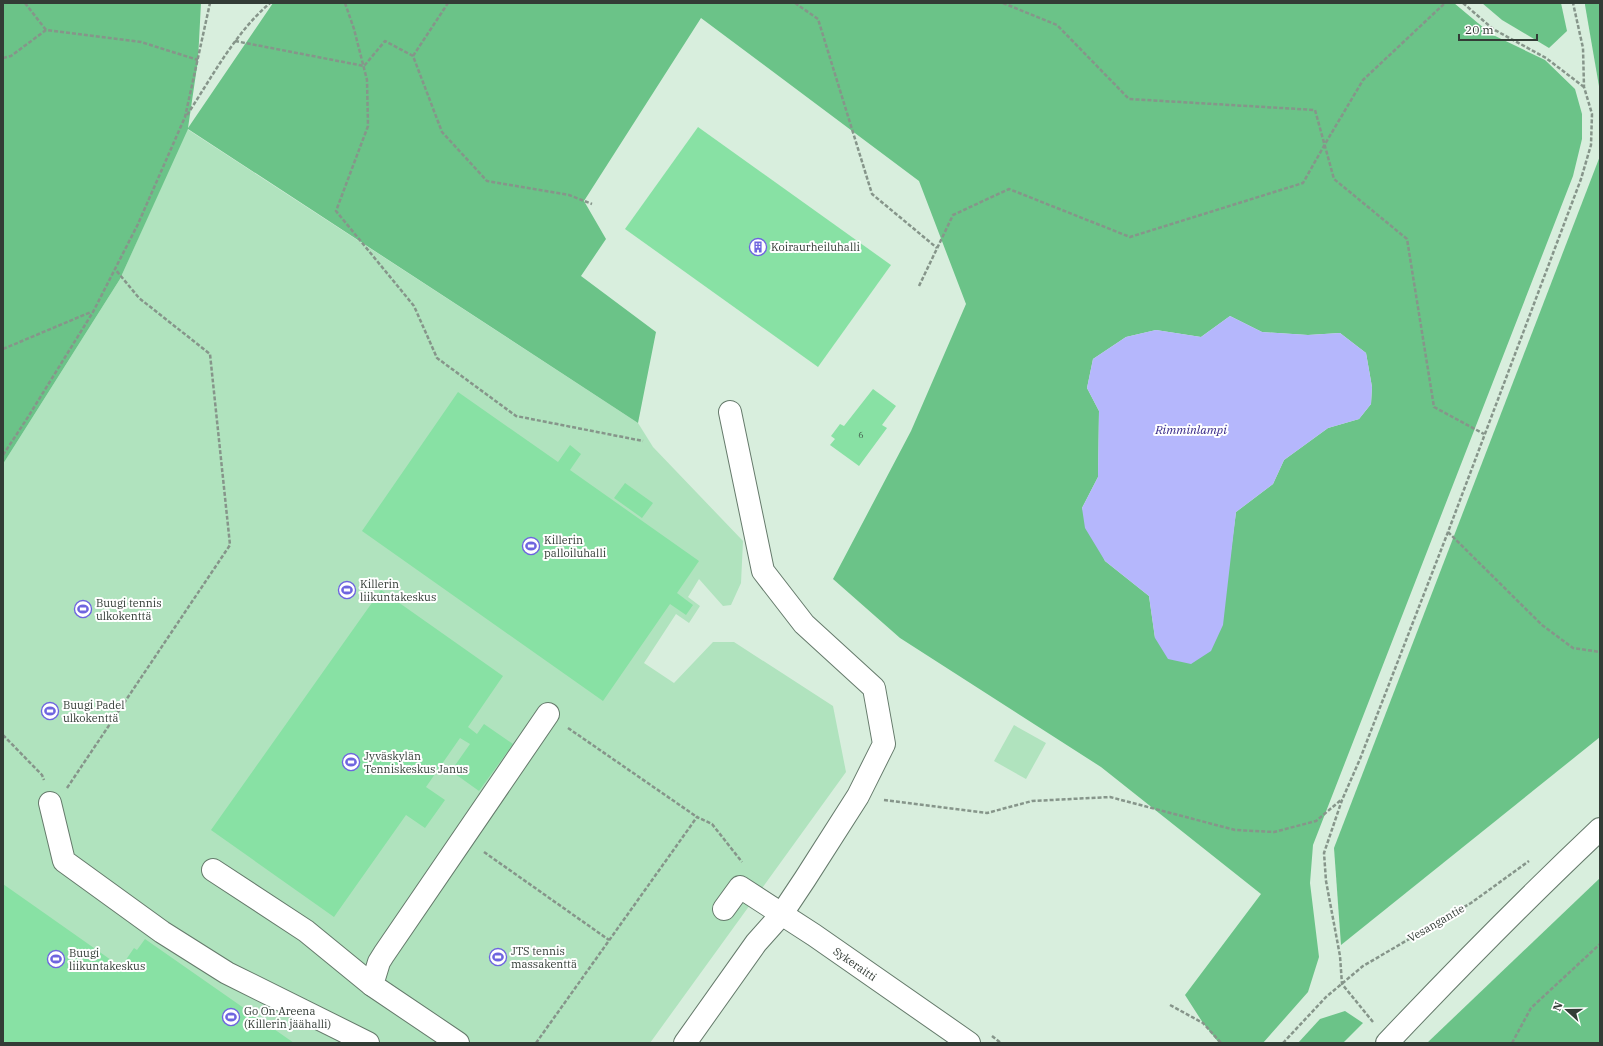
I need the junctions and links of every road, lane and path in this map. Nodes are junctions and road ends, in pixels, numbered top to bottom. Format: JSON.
{"nodes":[{"id":1,"x":25,"y":3,"type":"edge"},
{"id":2,"x":210,"y":3,"type":"edge"},
{"id":3,"x":270,"y":3,"type":"edge"},
{"id":4,"x":345,"y":3,"type":"edge"},
{"id":5,"x":448,"y":3,"type":"edge"},
{"id":6,"x":795,"y":3,"type":"edge"},
{"id":7,"x":1003,"y":3,"type":"edge"},
{"id":8,"x":1445,"y":3,"type":"edge"},
{"id":9,"x":1463,"y":3,"type":"edge"},
{"id":10,"x":1573,"y":3,"type":"edge"},
{"id":11,"x":46,"y":30,"type":"junction"},
{"id":12,"x":235,"y":41,"type":"junction"},
{"id":13,"x":413,"y":56,"type":"junction"},
{"id":14,"x":3,"y":58,"type":"edge"},
{"id":15,"x":198,"y":60,"type":"junction"},
{"id":16,"x":364,"y":66,"type":"junction"},
{"id":17,"x":1584,"y":87,"type":"junction"},
{"id":18,"x":185,"y":117,"type":"junction"},
{"id":19,"x":1325,"y":144,"type":"junction"},
{"id":20,"x":592,"y":204,"type":"dead end"},
{"id":21,"x":937,"y":248,"type":"junction"},
{"id":22,"x":115,"y":269,"type":"junction"},
{"id":23,"x":919,"y":286,"type":"dead end"},
{"id":24,"x":92,"y":312,"type":"junction"},
{"id":25,"x":3,"y":349,"type":"edge"},
{"id":26,"x":730,"y":412,"type":"dead end"},
{"id":27,"x":1484,"y":434,"type":"junction"},
{"id":28,"x":643,"y":442,"type":"dead end"},
{"id":29,"x":3,"y":455,"type":"edge"},
{"id":30,"x":1448,"y":532,"type":"junction"},
{"id":31,"x":1600,"y":652,"type":"edge"},
{"id":32,"x":548,"y":714,"type":"joint"},
{"id":33,"x":3,"y":735,"type":"edge"},
{"id":34,"x":858,"y":796,"type":"junction"},
{"id":35,"x":1342,"y":800,"type":"junction"},
{"id":36,"x":51,"y":806,"type":"junction"},
{"id":37,"x":696,"y":817,"type":"dead end"},
{"id":38,"x":1600,"y":829,"type":"edge"},
{"id":39,"x":464,"y":838,"type":"junction"},
{"id":40,"x":1532,"y":859,"type":"dead end"},
{"id":41,"x":213,"y":870,"type":"dead end"},
{"id":42,"x":724,"y":909,"type":"dead end"},
{"id":43,"x":781,"y":915,"type":"junction"},
{"id":44,"x":609,"y":940,"type":"dead end"},
{"id":45,"x":1600,"y":944,"type":"edge"},
{"id":46,"x":1342,"y":984,"type":"junction"},
{"id":47,"x":372,"y":985,"type":"junction"},
{"id":48,"x":1170,"y":1005,"type":"dead end"},
{"id":49,"x":1374,"y":1022,"type":"dead end"},
{"id":50,"x":368,"y":1043,"type":"edge"},
{"id":51,"x":458,"y":1043,"type":"edge"},
{"id":52,"x":685,"y":1043,"type":"edge"},
{"id":53,"x":969,"y":1043,"type":"edge"},
{"id":54,"x":1221,"y":1043,"type":"edge"},
{"id":55,"x":1283,"y":1043,"type":"edge"},
{"id":56,"x":1387,"y":1043,"type":"edge"},
{"id":57,"x":1512,"y":1043,"type":"edge"}],
"edges":[{"from":1,"to":11,"type":"path"},
{"from":2,"to":15,"type":"path"},
{"from":3,"to":12,"type":"path"},
{"from":4,"to":16,"type":"path"},
{"from":5,"to":13,"type":"path"},
{"from":6,"to":21,"type":"path"},
{"from":7,"to":19,"type":"path"},
{"from":8,"to":19,"type":"path"},
{"from":9,"to":17,"type":"path"},
{"from":10,"to":17,"type":"path"},
{"from":11,"to":14,"type":"path"},
{"from":11,"to":15,"type":"path"},
{"from":12,"to":16,"type":"path"},
{"from":12,"to":18,"type":"path"},
{"from":13,"to":16,"type":"path"},
{"from":13,"to":20,"type":"path"},
{"from":15,"to":18,"type":"path"},
{"from":16,"to":28,"type":"path"},
{"from":17,"to":27,"type":"path"},
{"from":18,"to":22,"type":"path"},
{"from":19,"to":21,"type":"path"},
{"from":19,"to":27,"type":"path"},
{"from":21,"to":23,"type":"path"},
{"from":22,"to":24,"type":"path"},
{"from":22,"to":36,"type":"path"},
{"from":24,"to":25,"type":"path"},
{"from":24,"to":29,"type":"path"},
{"from":26,"to":34,"type":"street"},
{"from":27,"to":30,"type":"path"},
{"from":30,"to":31,"type":"path"},
{"from":30,"to":35,"type":"path"},
{"from":32,"to":37,"type":"path"},
{"from":32,"to":39,"type":"street"},
{"from":33,"to":36,"type":"path"},
{"from":34,"to":35,"type":"path"},
{"from":34,"to":43,"type":"street"},
{"from":35,"to":46,"type":"path"},
{"from":36,"to":50,"type":"street"},
{"from":38,"to":56,"type":"street"},
{"from":39,"to":44,"type":"path"},
{"from":39,"to":47,"type":"street"},
{"from":40,"to":46,"type":"path","name":"Vesangantie"},
{"from":41,"to":47,"type":"street"},
{"from":42,"to":43,"type":"street","name":"Sykeraitti"},
{"from":43,"to":52,"type":"street"},
{"from":43,"to":53,"type":"street","name":"Sykeraitti"},
{"from":45,"to":57,"type":"path"},
{"from":46,"to":49,"type":"path"},
{"from":46,"to":55,"type":"path","name":"Vesangantie"},
{"from":47,"to":51,"type":"street"},
{"from":48,"to":54,"type":"path"}]}
